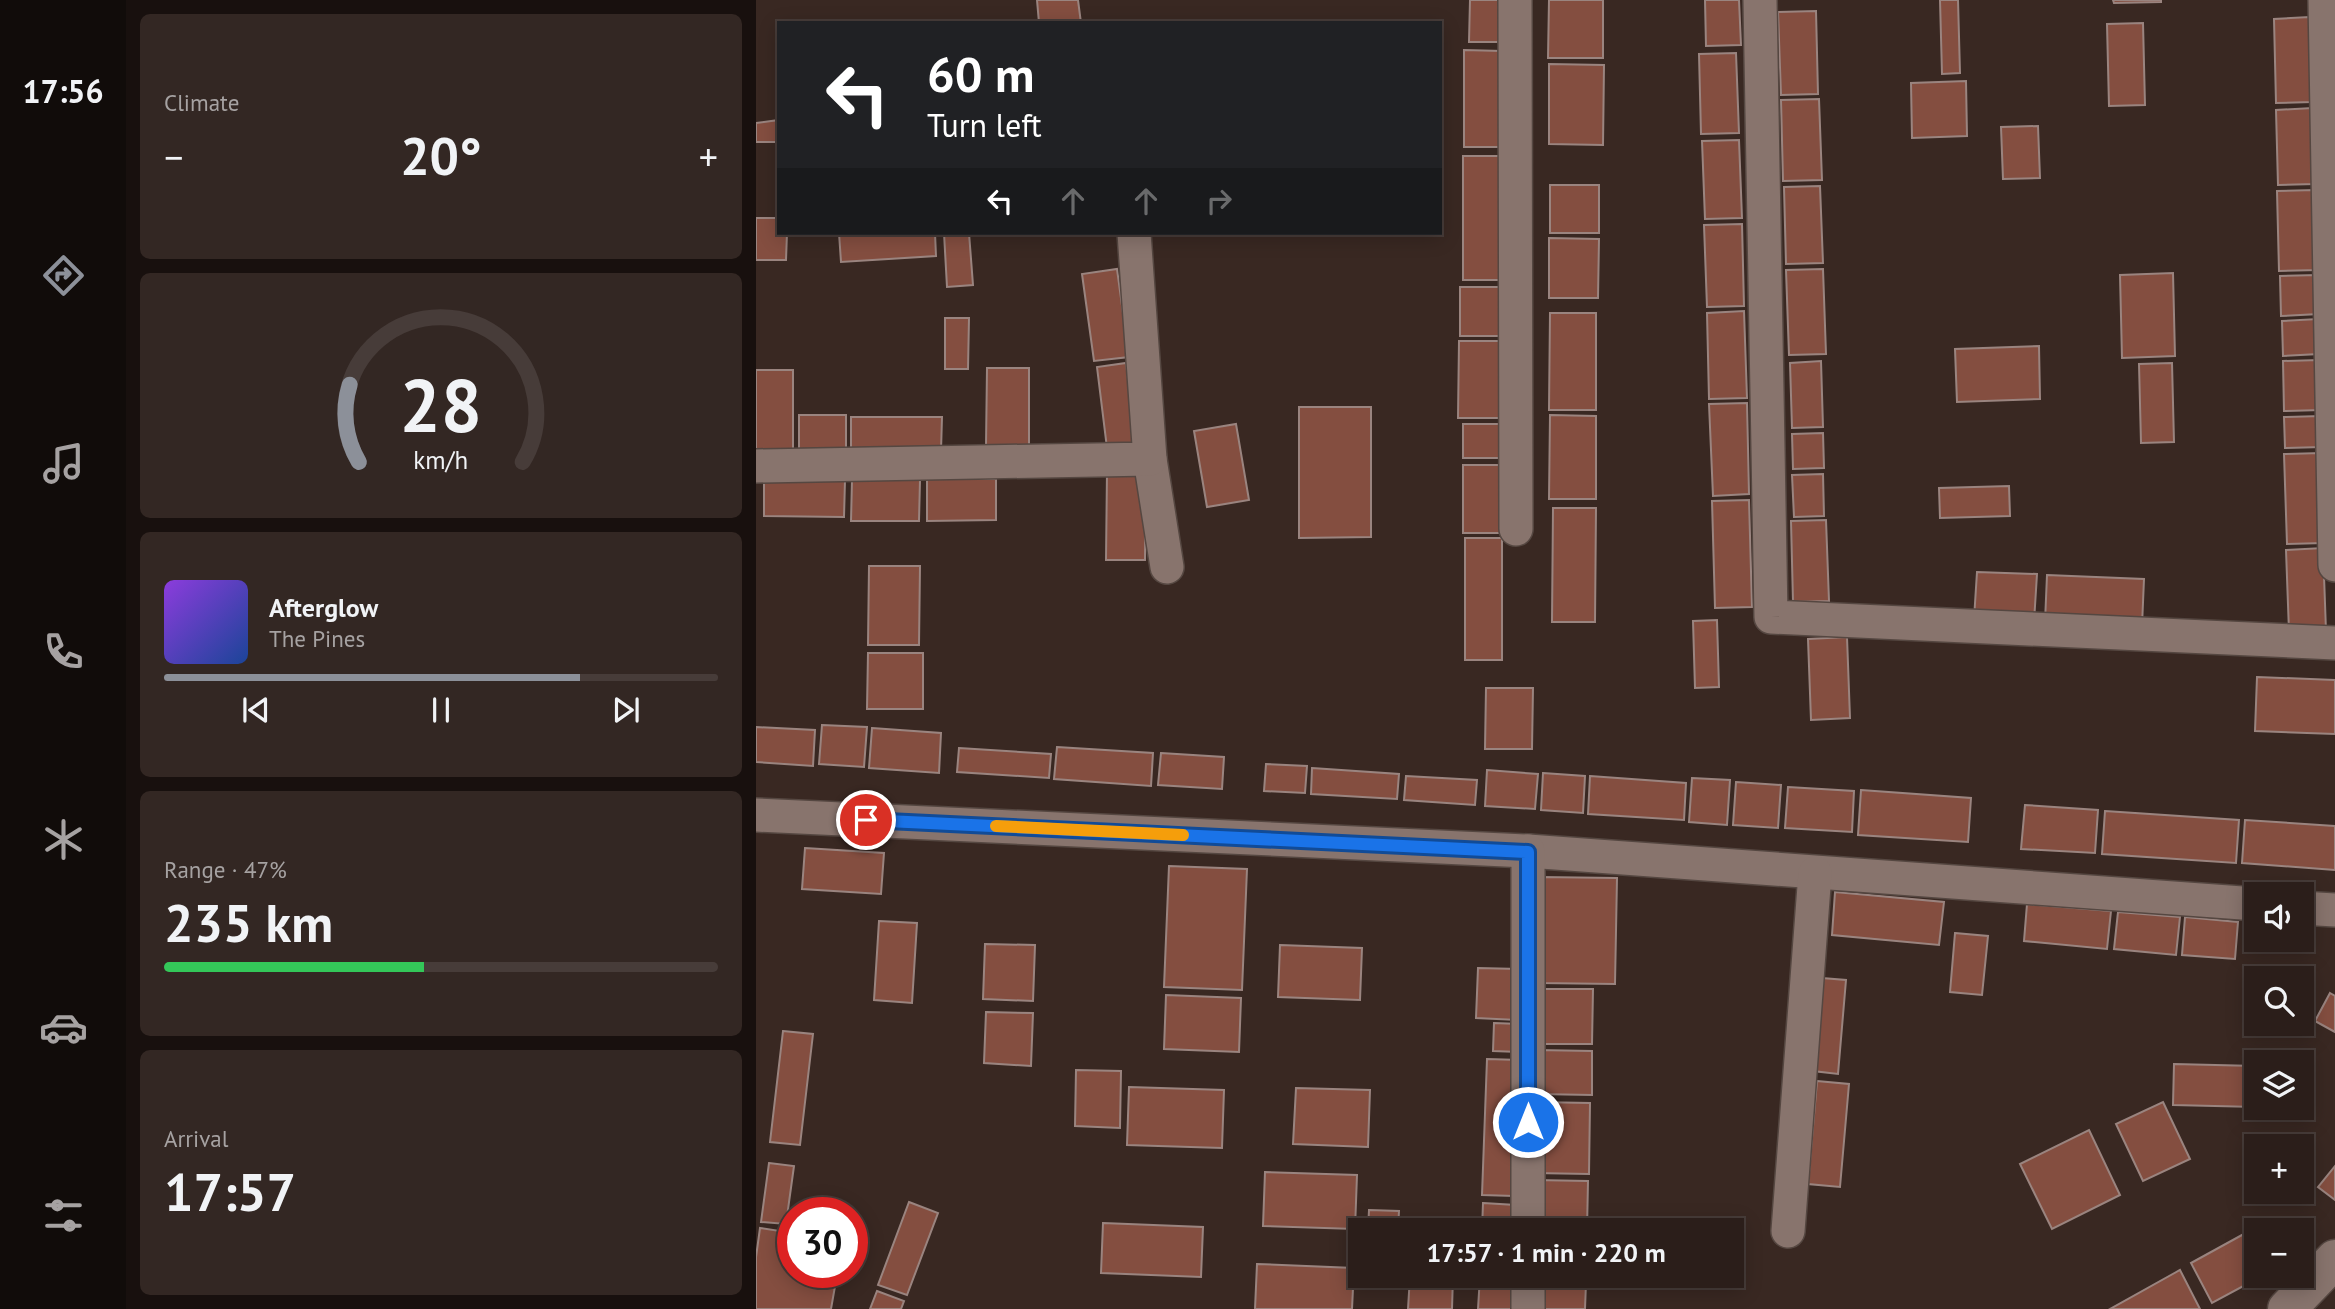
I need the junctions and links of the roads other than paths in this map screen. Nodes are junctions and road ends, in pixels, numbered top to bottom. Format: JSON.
{"nodes":[{"id":1,"x":1515,"y":0,"type":"edge"},
{"id":2,"x":1760,"y":0,"type":"edge"},
{"id":3,"x":2325,"y":0,"type":"edge"},
{"id":4,"x":1134,"y":235,"type":"edge"},
{"id":5,"x":1150,"y":459,"type":"junction"},
{"id":6,"x":756,"y":466,"type":"edge"},
{"id":7,"x":1516,"y":529,"type":"dead end"},
{"id":8,"x":2335,"y":565,"type":"edge"},
{"id":9,"x":1167,"y":567,"type":"dead end"},
{"id":10,"x":2335,"y":643,"type":"edge"},
{"id":11,"x":756,"y":815,"type":"edge"},
{"id":12,"x":1528,"y":852,"type":"junction"},
{"id":13,"x":1815,"y":873,"type":"junction"},
{"id":14,"x":2244,"y":903,"type":"edge"},
{"id":15,"x":2314,"y":909,"type":"edge"},
{"id":16,"x":2335,"y":910,"type":"edge"},
{"id":17,"x":1528,"y":1218,"type":"edge"},
{"id":18,"x":1788,"y":1231,"type":"dead end"},
{"id":19,"x":2335,"y":1259,"type":"edge"},
{"id":20,"x":1528,"y":1288,"type":"edge"},
{"id":21,"x":1528,"y":1309,"type":"edge"},
{"id":22,"x":2287,"y":1309,"type":"edge"}],
"edges":[{"from":1,"to":7,"type":"street"},
{"from":2,"to":10,"type":"street"},
{"from":3,"to":8,"type":"street"},
{"from":4,"to":5,"type":"street"},
{"from":5,"to":6,"type":"street"},
{"from":5,"to":9,"type":"street"},
{"from":11,"to":12,"type":"street"},
{"from":12,"to":13,"type":"street"},
{"from":12,"to":17,"type":"street"},
{"from":13,"to":14,"type":"street"},
{"from":13,"to":18,"type":"street"},
{"from":15,"to":16,"type":"street"},
{"from":19,"to":22,"type":"street"},
{"from":20,"to":21,"type":"street"}]}
